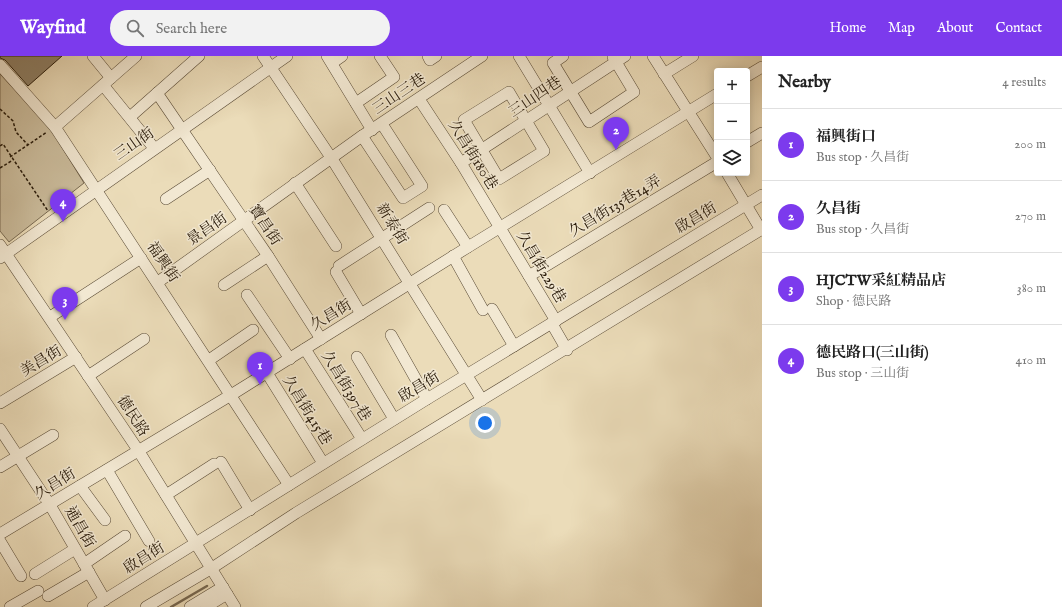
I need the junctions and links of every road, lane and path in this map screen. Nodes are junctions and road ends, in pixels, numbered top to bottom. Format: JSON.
{"nodes":[{"id":1,"x":94,"y":56,"type":"edge"},
{"id":2,"x":136,"y":56,"type":"edge"},
{"id":3,"x":199,"y":56,"type":"edge"},
{"id":4,"x":263,"y":56,"type":"edge"},
{"id":5,"x":287,"y":56,"type":"edge"},
{"id":6,"x":342,"y":56,"type":"edge"},
{"id":7,"x":380,"y":56,"type":"edge"},
{"id":8,"x":428,"y":56,"type":"edge"},
{"id":9,"x":436,"y":56,"type":"edge"},
{"id":10,"x":519,"y":56,"type":"edge"},
{"id":11,"x":563,"y":56,"type":"edge"},
{"id":12,"x":652,"y":56,"type":"edge"},
{"id":13,"x":693,"y":56,"type":"edge"},
{"id":14,"x":475,"y":58,"type":"edge"},
{"id":15,"x":618,"y":58,"type":"edge"},
{"id":16,"x":330,"y":60,"type":"edge"},
{"id":17,"x":0,"y":65,"type":"edge"},
{"id":18,"x":272,"y":67,"type":"junction"},
{"id":19,"x":762,"y":67,"type":"edge"},
{"id":20,"x":664,"y":74,"type":"junction"},
{"id":21,"x":750,"y":74,"type":"edge"},
{"id":22,"x":107,"y":81,"type":"junction"},
{"id":23,"x":570,"y":92,"type":"junction"},
{"id":24,"x":157,"y":93,"type":"junction"},
{"id":25,"x":714,"y":96,"type":"edge"},
{"id":26,"x":419,"y":99,"type":"junction"},
{"id":27,"x":356,"y":104,"type":"junction"},
{"id":28,"x":550,"y":106,"type":"junction"},
{"id":29,"x":0,"y":109,"type":"edge"},
{"id":30,"x":688,"y":112,"type":"junction"},
{"id":31,"x":130,"y":117,"type":"junction"},
{"id":32,"x":527,"y":121,"type":"junction"},
{"id":33,"x":382,"y":124,"type":"junction"},
{"id":34,"x":55,"y":126,"type":"junction"},
{"id":35,"x":182,"y":129,"type":"junction"},
{"id":36,"x":372,"y":130,"type":"junction"},
{"id":37,"x":762,"y":133,"type":"edge"},
{"id":38,"x":362,"y":136,"type":"junction"},
{"id":39,"x":750,"y":140,"type":"edge"},
{"id":40,"x":28,"y":145,"type":"junction"},
{"id":41,"x":0,"y":146,"type":"edge"},
{"id":42,"x":154,"y":148,"type":"junction"},
{"id":43,"x":482,"y":150,"type":"junction"},
{"id":44,"x":714,"y":152,"type":"edge"},
{"id":45,"x":10,"y":157,"type":"junction"},
{"id":46,"x":332,"y":159,"type":"junction"},
{"id":47,"x":13,"y":160,"type":"junction"},
{"id":48,"x":461,"y":163,"type":"junction"},
{"id":49,"x":714,"y":164,"type":"edge"},
{"id":50,"x":0,"y":168,"type":"edge"},
{"id":51,"x":210,"y":170,"type":"junction"},
{"id":52,"x":590,"y":173,"type":"junction"},
{"id":53,"x":729,"y":176,"type":"edge"},
{"id":54,"x":295,"y":183,"type":"junction"},
{"id":55,"x":96,"y":190,"type":"junction"},
{"id":56,"x":762,"y":195,"type":"edge"},
{"id":57,"x":166,"y":199,"type":"dead end"},
{"id":58,"x":746,"y":205,"type":"junction"},
{"id":59,"x":429,"y":208,"type":"dead end"},
{"id":60,"x":444,"y":210,"type":"dead end"},
{"id":61,"x":48,"y":211,"type":"dead end"},
{"id":62,"x":244,"y":221,"type":"junction"},
{"id":63,"x":500,"y":227,"type":"junction"},
{"id":64,"x":762,"y":229,"type":"edge"},
{"id":65,"x":383,"y":238,"type":"junction"},
{"id":66,"x":336,"y":246,"type":"dead end"},
{"id":67,"x":468,"y":247,"type":"junction"},
{"id":68,"x":2,"y":252,"type":"edge"},
{"id":69,"x":268,"y":256,"type":"junction"},
{"id":70,"x":453,"y":256,"type":"junction"},
{"id":71,"x":141,"y":258,"type":"junction"},
{"id":72,"x":529,"y":276,"type":"junction"},
{"id":73,"x":158,"y":282,"type":"junction"},
{"id":74,"x":410,"y":283,"type":"junction"},
{"id":75,"x":224,"y":285,"type":"dead end"},
{"id":76,"x":248,"y":295,"type":"dead end"},
{"id":77,"x":361,"y":314,"type":"junction"},
{"id":78,"x":50,"y":317,"type":"junction"},
{"id":79,"x":554,"y":322,"type":"junction"},
{"id":80,"x":253,"y":330,"type":"dead end"},
{"id":81,"x":391,"y":335,"type":"dead end"},
{"id":82,"x":144,"y":339,"type":"dead end"},
{"id":83,"x":321,"y":339,"type":"junction"},
{"id":84,"x":514,"y":346,"type":"junction"},
{"id":85,"x":305,"y":349,"type":"junction"},
{"id":86,"x":567,"y":350,"type":"junction"},
{"id":87,"x":76,"y":357,"type":"junction"},
{"id":88,"x":357,"y":357,"type":"dead end"},
{"id":89,"x":290,"y":359,"type":"junction"},
{"id":90,"x":209,"y":360,"type":"junction"},
{"id":91,"x":267,"y":373,"type":"junction"},
{"id":92,"x":466,"y":375,"type":"junction"},
{"id":93,"x":88,"y":376,"type":"junction"},
{"id":94,"x":231,"y":395,"type":"junction"},
{"id":95,"x":427,"y":399,"type":"junction"},
{"id":96,"x":482,"y":400,"type":"junction"},
{"id":97,"x":0,"y":403,"type":"edge"},
{"id":98,"x":394,"y":419,"type":"junction"},
{"id":99,"x":0,"y":429,"type":"edge"},
{"id":100,"x":53,"y":435,"type":"dead end"},
{"id":101,"x":362,"y":439,"type":"junction"},
{"id":102,"x":138,"y":450,"type":"junction"},
{"id":103,"x":18,"y":456,"type":"junction"},
{"id":104,"x":323,"y":463,"type":"junction"},
{"id":105,"x":0,"y":467,"type":"edge"},
{"id":106,"x":106,"y":470,"type":"junction"},
{"id":107,"x":289,"y":485,"type":"junction"},
{"id":108,"x":80,"y":486,"type":"junction"},
{"id":109,"x":166,"y":495,"type":"junction"},
{"id":110,"x":50,"y":505,"type":"junction"},
{"id":111,"x":250,"y":510,"type":"junction"},
{"id":112,"x":105,"y":520,"type":"dead end"},
{"id":113,"x":0,"y":534,"type":"edge"},
{"id":114,"x":125,"y":536,"type":"dead end"},
{"id":115,"x":0,"y":541,"type":"edge"},
{"id":116,"x":149,"y":541,"type":"dead end"},
{"id":117,"x":196,"y":544,"type":"junction"},
{"id":118,"x":76,"y":549,"type":"junction"},
{"id":119,"x":86,"y":568,"type":"junction"},
{"id":120,"x":212,"y":568,"type":"junction"},
{"id":121,"x":35,"y":574,"type":"dead end"},
{"id":122,"x":21,"y":576,"type":"dead end"},
{"id":123,"x":225,"y":591,"type":"junction"},
{"id":124,"x":105,"y":600,"type":"junction"},
{"id":125,"x":232,"y":606,"type":"edge"},
{"id":126,"x":10,"y":607,"type":"edge"},
{"id":127,"x":93,"y":607,"type":"edge"},
{"id":128,"x":146,"y":607,"type":"edge"},
{"id":129,"x":190,"y":607,"type":"edge"},
{"id":130,"x":206,"y":607,"type":"edge"}],
"edges":[{"from":1,"to":22,"type":"street"},
{"from":2,"to":22,"type":"street"},
{"from":3,"to":24,"type":"street"},
{"from":4,"to":18,"type":"street","name":"新泰街"},
{"from":5,"to":18,"type":"street","name":"三山街"},
{"from":6,"to":16,"type":"street"},
{"from":7,"to":27,"type":"street"},
{"from":8,"to":9,"type":"street"},
{"from":10,"to":28,"type":"street"},
{"from":11,"to":23,"type":"street"},
{"from":12,"to":20,"type":"street"},
{"from":13,"to":20,"type":"street"},
{"from":14,"to":26,"type":"street","name":"三山三巷"},
{"from":15,"to":23,"type":"street","name":"三山四巷"},
{"from":15,"to":23,"type":"street"},
{"from":16,"to":27,"type":"street"},
{"from":17,"to":34,"type":"street","name":"福興街"},
{"from":18,"to":35,"type":"street","name":"三山街"},
{"from":18,"to":46,"type":"street","name":"新泰街"},
{"from":19,"to":21,"type":"street"},
{"from":20,"to":30,"type":"street"},
{"from":22,"to":31,"type":"street"},
{"from":22,"to":34,"type":"street"},
{"from":23,"to":28,"type":"street","name":"三山四巷"},
{"from":24,"to":31,"type":"street"},
{"from":24,"to":35,"type":"street","name":"寶昌街"},
{"from":25,"to":30,"type":"street","name":"久昌街"},
{"from":26,"to":33,"type":"street","name":"三山三巷"},
{"from":26,"to":48,"type":"street","name":"久昌街180巷"},
{"from":27,"to":36,"type":"street"},
{"from":28,"to":32,"type":"street","name":"三山四巷"},
{"from":28,"to":52,"type":"street"},
{"from":29,"to":40,"type":"path"},
{"from":30,"to":44,"type":"street"},
{"from":30,"to":52,"type":"street","name":"久昌街"},
{"from":31,"to":42,"type":"street"},
{"from":32,"to":43,"type":"street","name":"三山四巷"},
{"from":32,"to":43,"type":"street"},
{"from":32,"to":43,"type":"street"},
{"from":33,"to":36,"type":"street","name":"三山三巷"},
{"from":33,"to":38,"type":"street"},
{"from":34,"to":40,"type":"path"},
{"from":34,"to":55,"type":"street","name":"福興街"},
{"from":35,"to":42,"type":"street","name":"三山街"},
{"from":35,"to":51,"type":"street","name":"寶昌街"},
{"from":36,"to":38,"type":"street","name":"三山三巷"},
{"from":37,"to":39,"type":"street"},
{"from":38,"to":46,"type":"street","name":"三山三巷"},
{"from":40,"to":45,"type":"path"},
{"from":41,"to":45,"type":"path"},
{"from":42,"to":55,"type":"street","name":"三山街"},
{"from":43,"to":48,"type":"street","name":"三山四巷"},
{"from":45,"to":47,"type":"path"},
{"from":46,"to":54,"type":"street","name":"景昌街"},
{"from":46,"to":65,"type":"street","name":"新泰街"},
{"from":47,"to":50,"type":"path"},
{"from":47,"to":61,"type":"path"},
{"from":48,"to":63,"type":"street","name":"久昌街180巷"},
{"from":49,"to":72,"type":"street","name":"久昌街135巷14弄"},
{"from":51,"to":57,"type":"street"},
{"from":51,"to":62,"type":"street","name":"寶昌街"},
{"from":52,"to":63,"type":"street","name":"久昌街"},
{"from":53,"to":58,"type":"street"},
{"from":54,"to":62,"type":"street","name":"景昌街"},
{"from":54,"to":66,"type":"street"},
{"from":55,"to":68,"type":"street","name":"三山街"},
{"from":55,"to":71,"type":"street","name":"福興街"},
{"from":56,"to":58,"type":"street","name":"啟昌街"},
{"from":58,"to":64,"type":"street"},
{"from":58,"to":79,"type":"street","name":"啟昌街"},
{"from":59,"to":65,"type":"street"},
{"from":60,"to":67,"type":"street"},
{"from":62,"to":69,"type":"street","name":"寶昌街"},
{"from":62,"to":73,"type":"street","name":"景昌街"},
{"from":63,"to":67,"type":"street","name":"久昌街"},
{"from":63,"to":72,"type":"street","name":"久昌街229巷"},
{"from":64,"to":86,"type":"street"},
{"from":65,"to":74,"type":"street","name":"新泰街"},
{"from":65,"to":77,"type":"street"},
{"from":67,"to":70,"type":"street","name":"久昌街"},
{"from":68,"to":78,"type":"street","name":"德民路"},
{"from":69,"to":75,"type":"street"},
{"from":69,"to":83,"type":"street","name":"寶昌街"},
{"from":70,"to":74,"type":"street","name":"久昌街"},
{"from":70,"to":84,"type":"street"},
{"from":71,"to":73,"type":"street","name":"福興街"},
{"from":71,"to":78,"type":"street"},
{"from":72,"to":79,"type":"street","name":"久昌街229巷"},
{"from":73,"to":90,"type":"street","name":"福興街"},
{"from":74,"to":77,"type":"street","name":"久昌街"},
{"from":74,"to":92,"type":"street","name":"新泰街"},
{"from":76,"to":89,"type":"street"},
{"from":77,"to":83,"type":"street","name":"久昌街"},
{"from":78,"to":87,"type":"street","name":"德民路"},
{"from":79,"to":84,"type":"street","name":"啟昌街"},
{"from":79,"to":86,"type":"street","name":"久昌街229巷"},
{"from":80,"to":90,"type":"street"},
{"from":81,"to":95,"type":"street"},
{"from":82,"to":93,"type":"street"},
{"from":83,"to":85,"type":"street","name":"久昌街"},
{"from":84,"to":92,"type":"street","name":"啟昌街"},
{"from":85,"to":89,"type":"street","name":"久昌街"},
{"from":85,"to":101,"type":"street","name":"久昌街397巷"},
{"from":86,"to":96,"type":"street"},
{"from":87,"to":93,"type":"street","name":"德民路"},
{"from":87,"to":97,"type":"street","name":"美昌街"},
{"from":88,"to":98,"type":"street"},
{"from":89,"to":91,"type":"street","name":"久昌街"},
{"from":90,"to":94,"type":"street","name":"福興街"},
{"from":91,"to":94,"type":"street","name":"久昌街"},
{"from":91,"to":104,"type":"street","name":"久昌街415巷"},
{"from":92,"to":95,"type":"street","name":"啟昌街"},
{"from":92,"to":96,"type":"street","name":"新泰街"},
{"from":93,"to":102,"type":"street","name":"德民路"},
{"from":94,"to":102,"type":"street","name":"久昌街"},
{"from":94,"to":107,"type":"street","name":"福興街"},
{"from":95,"to":98,"type":"street","name":"啟昌街"},
{"from":96,"to":120,"type":"street"},
{"from":98,"to":101,"type":"street","name":"啟昌街"},
{"from":99,"to":103,"type":"street","name":"通昌街"},
{"from":100,"to":103,"type":"street"},
{"from":101,"to":104,"type":"street","name":"啟昌街"},
{"from":102,"to":106,"type":"street","name":"久昌街"},
{"from":102,"to":109,"type":"street","name":"德民路"},
{"from":103,"to":105,"type":"street"},
{"from":103,"to":110,"type":"street","name":"通昌街"},
{"from":104,"to":107,"type":"street","name":"啟昌街"},
{"from":106,"to":108,"type":"street","name":"久昌街"},
{"from":106,"to":116,"type":"street"},
{"from":107,"to":111,"type":"street","name":"啟昌街"},
{"from":108,"to":110,"type":"street","name":"久昌街"},
{"from":108,"to":112,"type":"street"},
{"from":109,"to":111,"type":"street"},
{"from":109,"to":117,"type":"street","name":"德民路"},
{"from":110,"to":113,"type":"street","name":"久昌街"},
{"from":110,"to":118,"type":"street","name":"通昌街"},
{"from":111,"to":117,"type":"street","name":"啟昌街"},
{"from":114,"to":119,"type":"street"},
{"from":115,"to":122,"type":"street"},
{"from":117,"to":120,"type":"street","name":"德民路"},
{"from":117,"to":124,"type":"street","name":"啟昌街"},
{"from":118,"to":119,"type":"street","name":"通昌街"},
{"from":118,"to":121,"type":"street"},
{"from":119,"to":124,"type":"street","name":"通昌街"},
{"from":119,"to":126,"type":"street"},
{"from":120,"to":123,"type":"street","name":"德民路"},
{"from":120,"to":128,"type":"street"},
{"from":123,"to":125,"type":"street","name":"德民路"},
{"from":123,"to":129,"type":"street"},
{"from":123,"to":130,"type":"street"},
{"from":124,"to":127,"type":"street","name":"啟昌街"}]}
